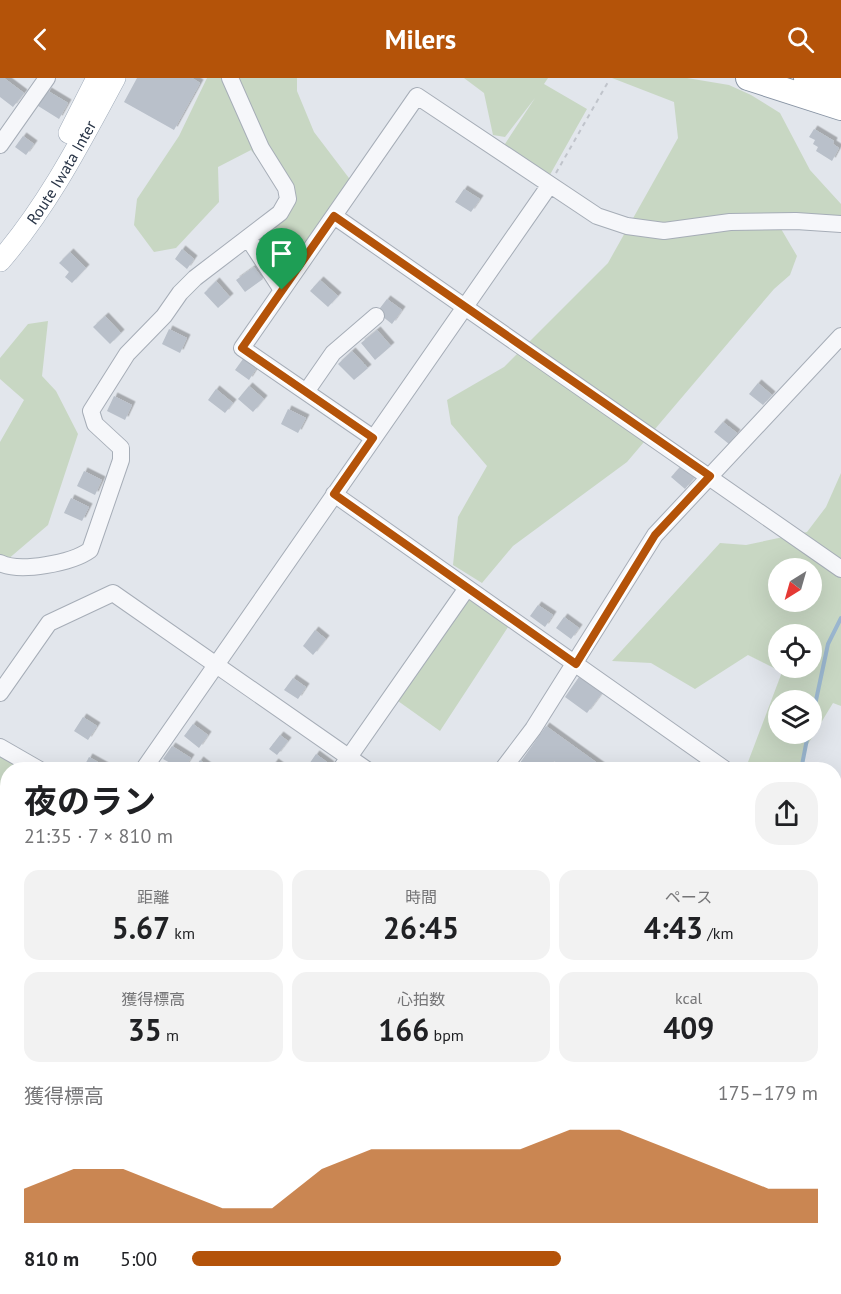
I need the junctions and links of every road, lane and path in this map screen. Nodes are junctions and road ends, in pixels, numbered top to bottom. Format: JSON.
{"nodes":[{"id":1,"x":47,"y":78,"type":"edge"},
{"id":2,"x":97,"y":78,"type":"edge"},
{"id":3,"x":115,"y":78,"type":"edge"},
{"id":4,"x":230,"y":78,"type":"edge"},
{"id":5,"x":729,"y":78,"type":"edge"},
{"id":6,"x":748,"y":78,"type":"edge"},
{"id":7,"x":608,"y":82,"type":"dead end"},
{"id":8,"x":806,"y":83,"type":"edge"},
{"id":9,"x":841,"y":90,"type":"edge"},
{"id":10,"x":841,"y":108,"type":"edge"},
{"id":11,"x":0,"y":146,"type":"edge"},
{"id":12,"x":549,"y":186,"type":"junction"},
{"id":13,"x":334,"y":216,"type":"junction"},
{"id":14,"x":841,"y":224,"type":"edge"},
{"id":15,"x":248,"y":238,"type":"junction"},
{"id":16,"x":0,"y":239,"type":"edge"},
{"id":17,"x":0,"y":261,"type":"edge"},
{"id":18,"x":282,"y":290,"type":"junction"},
{"id":19,"x":465,"y":306,"type":"junction"},
{"id":20,"x":376,"y":316,"type":"dead end"},
{"id":21,"x":841,"y":336,"type":"edge"},
{"id":22,"x":306,"y":392,"type":"junction"},
{"id":23,"x":373,"y":438,"type":"junction"},
{"id":24,"x":710,"y":476,"type":"junction"},
{"id":25,"x":334,"y":494,"type":"junction"},
{"id":26,"x":0,"y":563,"type":"edge"},
{"id":27,"x":841,"y":569,"type":"edge"},
{"id":28,"x":467,"y":588,"type":"junction"},
{"id":29,"x":216,"y":664,"type":"junction"},
{"id":30,"x":576,"y":664,"type":"junction"},
{"id":31,"x":0,"y":693,"type":"edge"},
{"id":32,"x":0,"y":747,"type":"edge"},
{"id":33,"x":26,"y":762,"type":"edge"},
{"id":34,"x":149,"y":762,"type":"edge"},
{"id":35,"x":343,"y":762,"type":"edge"},
{"id":36,"x":345,"y":762,"type":"edge"},
{"id":37,"x":508,"y":762,"type":"edge"},
{"id":38,"x":704,"y":762,"type":"edge"}],
"edges":[{"from":1,"to":11,"type":"street"},
{"from":2,"to":16,"type":"main road","name":"Route Iwata Inter"},
{"from":3,"to":17,"type":"main road","name":"Route Iwata Inter"},
{"from":4,"to":15,"type":"street"},
{"from":5,"to":8,"type":"highway"},
{"from":6,"to":8,"type":"highway"},
{"from":7,"to":12,"type":"path"},
{"from":8,"to":9,"type":"highway"},
{"from":8,"to":10,"type":"highway"},
{"from":12,"to":13,"type":"street"},
{"from":12,"to":14,"type":"street"},
{"from":12,"to":19,"type":"street"},
{"from":13,"to":18,"type":"street"},
{"from":13,"to":19,"type":"street"},
{"from":15,"to":18,"type":"street"},
{"from":15,"to":26,"type":"street"},
{"from":18,"to":22,"type":"street"},
{"from":19,"to":23,"type":"street"},
{"from":19,"to":24,"type":"street"},
{"from":20,"to":22,"type":"street"},
{"from":21,"to":24,"type":"street"},
{"from":22,"to":23,"type":"street"},
{"from":23,"to":25,"type":"street"},
{"from":24,"to":27,"type":"street"},
{"from":24,"to":30,"type":"street"},
{"from":25,"to":28,"type":"street"},
{"from":25,"to":29,"type":"street"},
{"from":28,"to":30,"type":"street"},
{"from":28,"to":36,"type":"street"},
{"from":29,"to":31,"type":"street"},
{"from":29,"to":34,"type":"street"},
{"from":29,"to":35,"type":"street"},
{"from":30,"to":37,"type":"street"},
{"from":30,"to":38,"type":"street"},
{"from":32,"to":33,"type":"street"}]}
